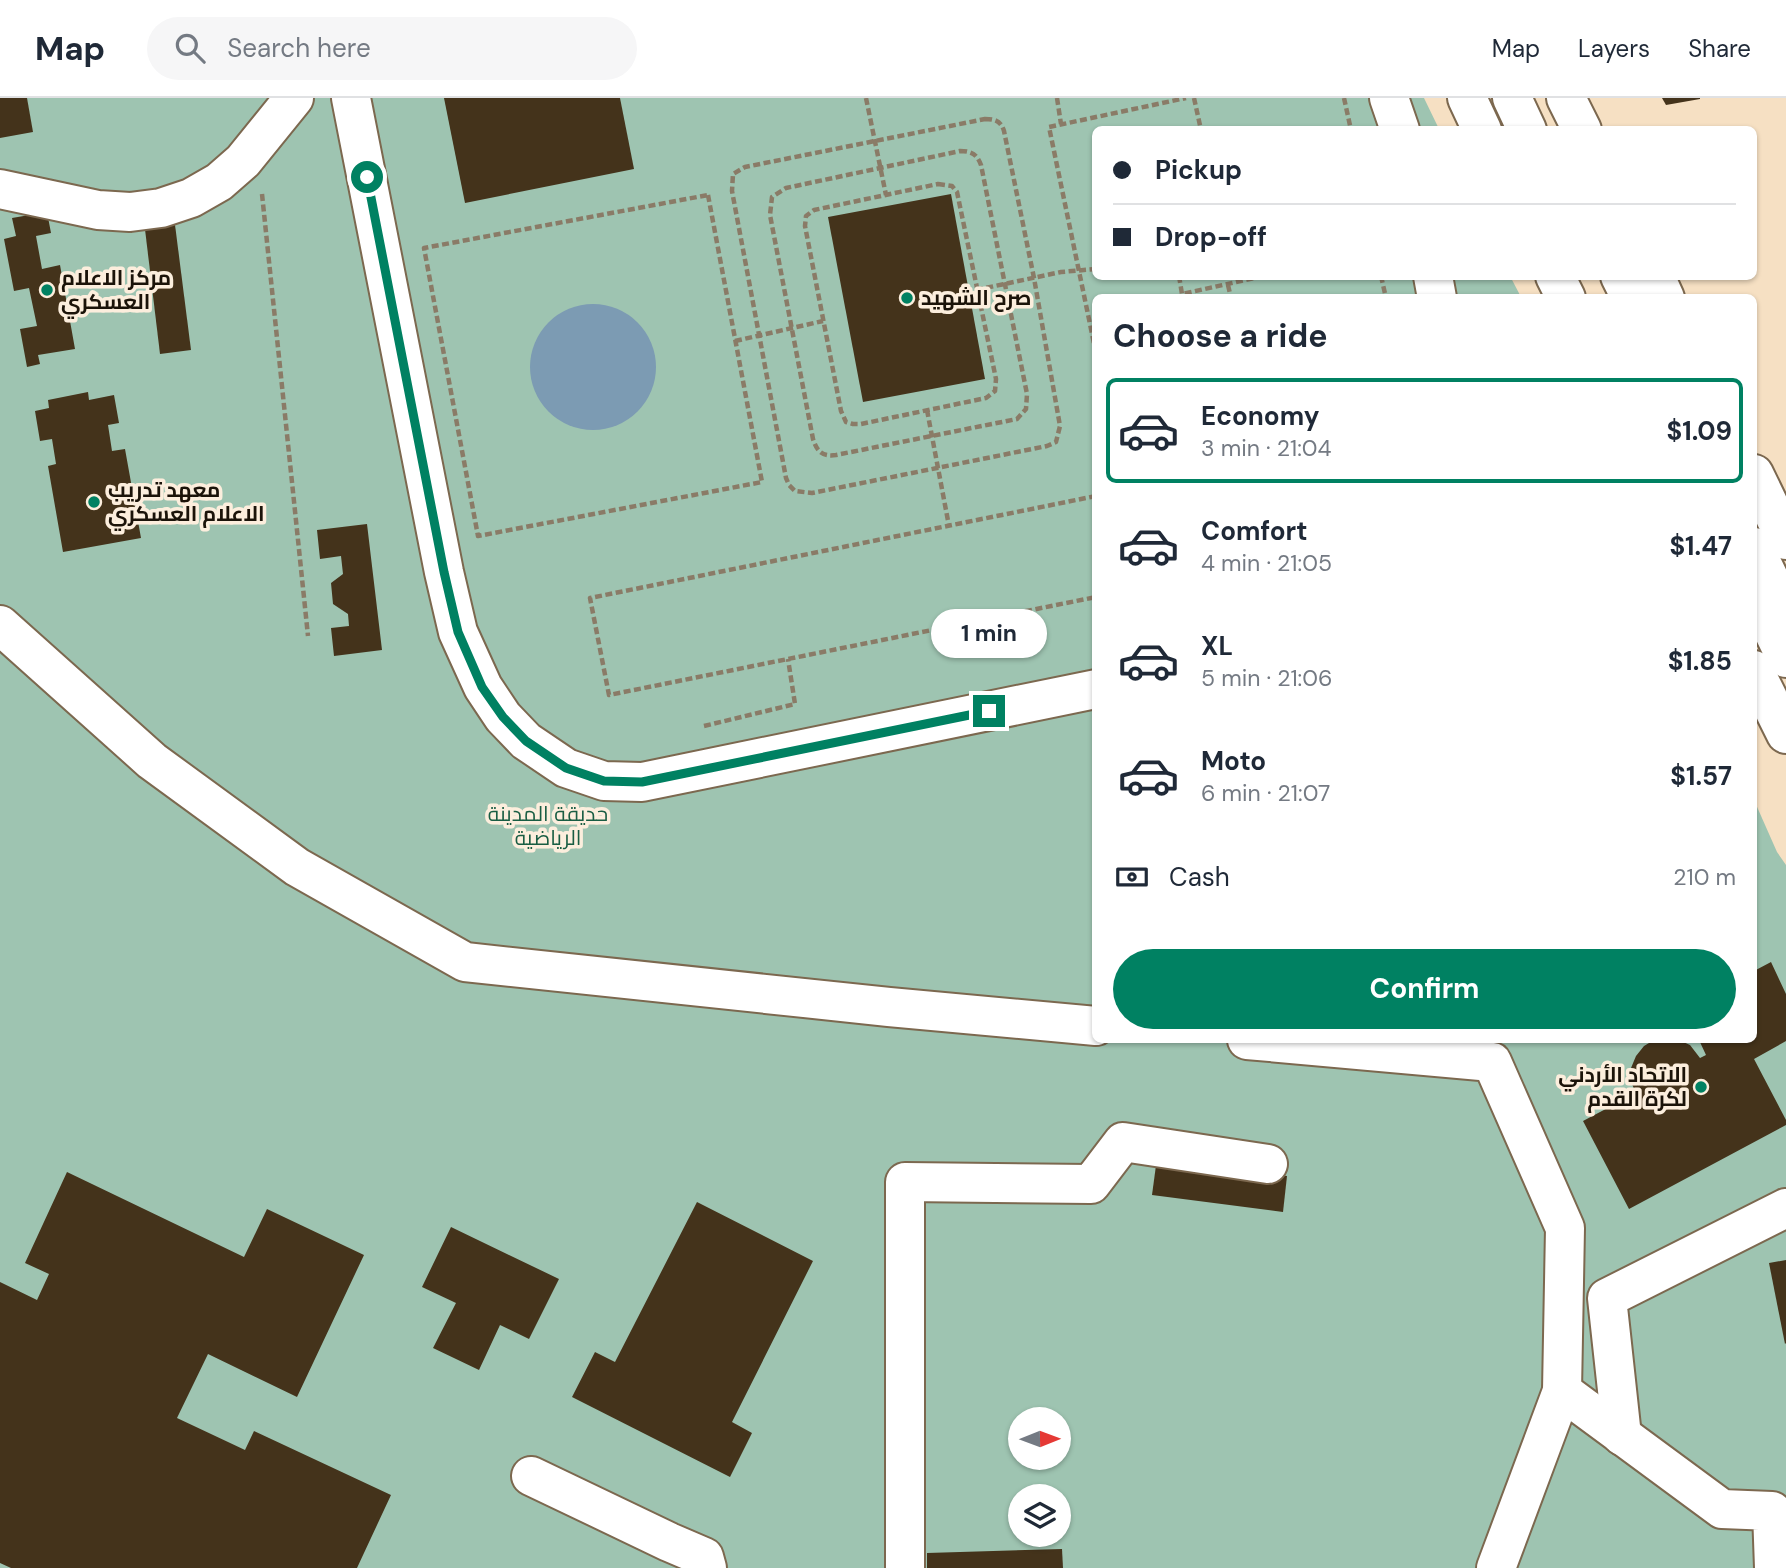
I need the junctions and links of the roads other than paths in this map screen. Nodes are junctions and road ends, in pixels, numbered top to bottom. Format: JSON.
{"nodes":[{"id":1,"x":294,"y":98,"type":"edge"},
{"id":2,"x":351,"y":98,"type":"edge"},
{"id":3,"x":1389,"y":98,"type":"edge"},
{"id":4,"x":1467,"y":98,"type":"edge"},
{"id":5,"x":1511,"y":98,"type":"edge"},
{"id":6,"x":1532,"y":98,"type":"edge"},
{"id":7,"x":1566,"y":98,"type":"edge"},
{"id":8,"x":1399,"y":126,"type":"edge"},
{"id":9,"x":1480,"y":126,"type":"edge"},
{"id":10,"x":1525,"y":126,"type":"edge"},
{"id":11,"x":1545,"y":126,"type":"edge"},
{"id":12,"x":1580,"y":126,"type":"edge"},
{"id":13,"x":0,"y":189,"type":"edge"},
{"id":14,"x":1757,"y":480,"type":"edge"},
{"id":15,"x":1786,"y":540,"type":"edge"},
{"id":16,"x":1757,"y":553,"type":"edge"},
{"id":17,"x":1757,"y":598,"type":"edge"},
{"id":18,"x":1786,"y":613,"type":"edge"},
{"id":19,"x":0,"y":625,"type":"edge"},
{"id":20,"x":1786,"y":658,"type":"edge"},
{"id":21,"x":1757,"y":676,"type":"edge"},
{"id":22,"x":1092,"y":690,"type":"edge"},
{"id":23,"x":1786,"y":734,"type":"edge"},
{"id":24,"x":1092,"y":1026,"type":"edge"},
{"id":25,"x":1280,"y":1043,"type":"edge"},
{"id":26,"x":1268,"y":1164,"type":"dead end"},
{"id":27,"x":1786,"y":1208,"type":"edge"},
{"id":28,"x":1562,"y":1391,"type":"junction"},
{"id":29,"x":1622,"y":1436,"type":"junction"},
{"id":30,"x":531,"y":1476,"type":"dead end"},
{"id":31,"x":1779,"y":1502,"type":"edge"},
{"id":32,"x":663,"y":1555,"type":"edge"},
{"id":33,"x":707,"y":1568,"type":"edge"},
{"id":34,"x":905,"y":1568,"type":"edge"},
{"id":35,"x":1496,"y":1568,"type":"edge"},
{"id":36,"x":1774,"y":1568,"type":"edge"}],
"edges":[{"from":1,"to":13,"type":"main road"},
{"from":2,"to":22,"type":"main road"},
{"from":3,"to":8,"type":"main road"},
{"from":4,"to":9,"type":"main road"},
{"from":5,"to":10,"type":"main road"},
{"from":6,"to":11,"type":"main road"},
{"from":7,"to":12,"type":"main road"},
{"from":14,"to":15,"type":"main road"},
{"from":16,"to":18,"type":"main road"},
{"from":17,"to":20,"type":"main road"},
{"from":19,"to":24,"type":"main road"},
{"from":21,"to":23,"type":"main road"},
{"from":25,"to":28,"type":"main road"},
{"from":26,"to":34,"type":"main road"},
{"from":27,"to":29,"type":"main road"},
{"from":28,"to":29,"type":"main road"},
{"from":28,"to":35,"type":"main road"},
{"from":29,"to":31,"type":"main road"},
{"from":30,"to":32,"type":"main road"},
{"from":31,"to":36,"type":"main road"},
{"from":32,"to":33,"type":"main road"}]}
